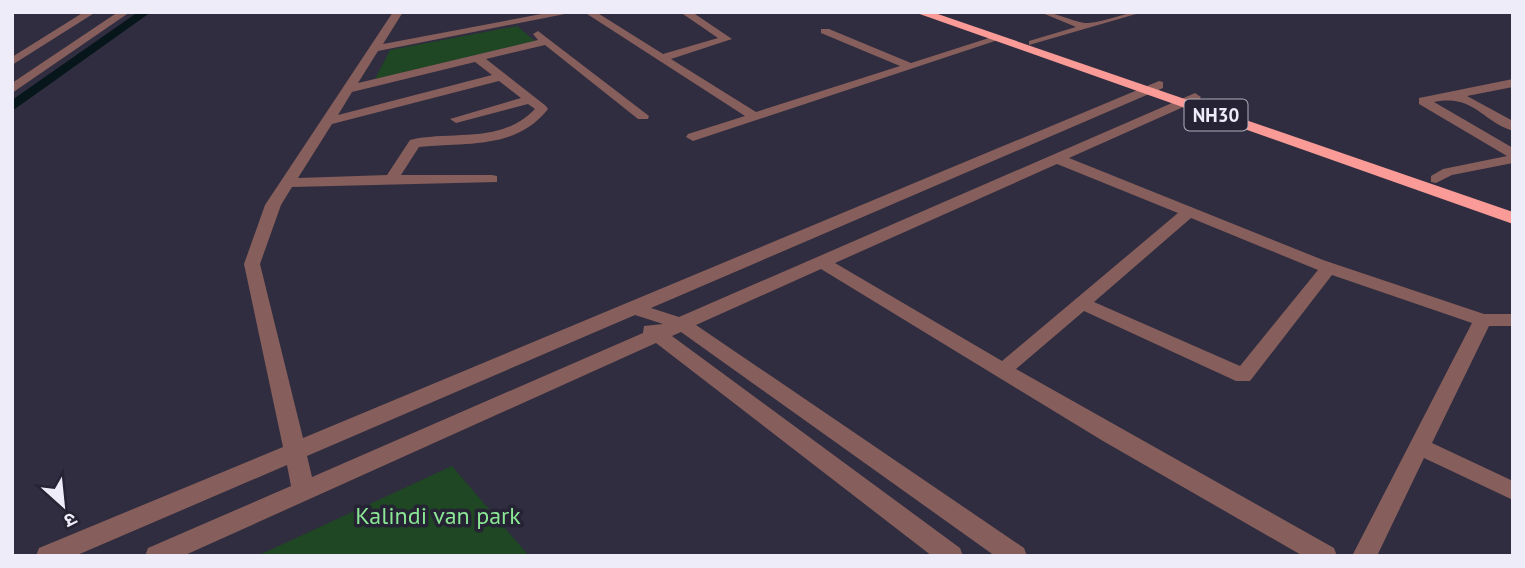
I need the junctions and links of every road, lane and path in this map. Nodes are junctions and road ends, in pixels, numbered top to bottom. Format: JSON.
{"nodes":[{"id":1,"x":91,"y":12,"type":"edge"},
{"id":2,"x":125,"y":12,"type":"edge"},
{"id":3,"x":398,"y":12,"type":"edge"},
{"id":4,"x":570,"y":12,"type":"edge"},
{"id":5,"x":589,"y":12,"type":"edge"},
{"id":6,"x":685,"y":12,"type":"edge"},
{"id":7,"x":920,"y":12,"type":"edge"},
{"id":8,"x":942,"y":12,"type":"edge"},
{"id":9,"x":1045,"y":12,"type":"edge"},
{"id":10,"x":1138,"y":12,"type":"edge"},
{"id":11,"x":521,"y":21,"type":"junction"},
{"id":12,"x":1086,"y":27,"type":"junction"},
{"id":13,"x":825,"y":32,"type":"dead end"},
{"id":14,"x":996,"y":38,"type":"junction"},
{"id":15,"x":547,"y":41,"type":"junction"},
{"id":16,"x":1033,"y":43,"type":"junction"},
{"id":17,"x":373,"y":49,"type":"junction"},
{"id":18,"x":478,"y":58,"type":"junction"},
{"id":19,"x":661,"y":58,"type":"junction"},
{"id":20,"x":12,"y":62,"type":"edge"},
{"id":21,"x":909,"y":66,"type":"junction"},
{"id":22,"x":500,"y":77,"type":"junction"},
{"id":23,"x":1513,"y":83,"type":"edge"},
{"id":24,"x":1153,"y":88,"type":"junction"},
{"id":25,"x":12,"y":89,"type":"edge"},
{"id":26,"x":345,"y":90,"type":"junction"},
{"id":27,"x":1454,"y":95,"type":"junction"},
{"id":28,"x":529,"y":100,"type":"junction"},
{"id":29,"x":1189,"y":100,"type":"junction"},
{"id":30,"x":643,"y":116,"type":"dead end"},
{"id":31,"x":755,"y":117,"type":"junction"},
{"id":32,"x":456,"y":119,"type":"dead end"},
{"id":33,"x":325,"y":122,"type":"junction"},
{"id":34,"x":1513,"y":127,"type":"edge"},
{"id":35,"x":693,"y":137,"type":"dead end"},
{"id":36,"x":1513,"y":154,"type":"edge"},
{"id":37,"x":1058,"y":159,"type":"junction"},
{"id":38,"x":1513,"y":159,"type":"edge"},
{"id":39,"x":391,"y":179,"type":"junction"},
{"id":40,"x":492,"y":179,"type":"dead end"},
{"id":41,"x":1436,"y":179,"type":"junction"},
{"id":42,"x":287,"y":183,"type":"junction"},
{"id":43,"x":1513,"y":206,"type":"edge"},
{"id":44,"x":1189,"y":212,"type":"junction"},
{"id":45,"x":1513,"y":218,"type":"edge"},
{"id":46,"x":823,"y":263,"type":"junction"},
{"id":47,"x":1328,"y":268,"type":"junction"},
{"id":48,"x":1082,"y":303,"type":"junction"},
{"id":49,"x":633,"y":308,"type":"junction"},
{"id":50,"x":1483,"y":320,"type":"junction"},
{"id":51,"x":1513,"y":320,"type":"edge"},
{"id":52,"x":683,"y":325,"type":"junction"},
{"id":53,"x":656,"y":337,"type":"junction"},
{"id":54,"x":1003,"y":370,"type":"junction"},
{"id":55,"x":1419,"y":446,"type":"junction"},
{"id":56,"x":294,"y":452,"type":"junction"},
{"id":57,"x":304,"y":491,"type":"junction"},
{"id":58,"x":1513,"y":491,"type":"edge"},
{"id":59,"x":48,"y":556,"type":"edge"},
{"id":60,"x":157,"y":556,"type":"edge"},
{"id":61,"x":951,"y":556,"type":"edge"},
{"id":62,"x":1015,"y":556,"type":"edge"},
{"id":63,"x":1325,"y":556,"type":"edge"},
{"id":64,"x":1364,"y":556,"type":"edge"}],
"edges":[{"from":1,"to":20,"type":"street"},
{"from":2,"to":25,"type":"street"},
{"from":3,"to":17,"type":"street"},
{"from":4,"to":11,"type":"street"},
{"from":5,"to":19,"type":"street"},
{"from":6,"to":19,"type":"street"},
{"from":7,"to":14,"type":"highway","number":"NH30"},
{"from":8,"to":16,"type":"highway","number":"NH30"},
{"from":9,"to":12,"type":"street"},
{"from":10,"to":12,"type":"street"},
{"from":11,"to":15,"type":"street"},
{"from":11,"to":17,"type":"street"},
{"from":12,"to":16,"type":"street"},
{"from":13,"to":21,"type":"street"},
{"from":14,"to":21,"type":"street"},
{"from":14,"to":24,"type":"highway","number":"NH30"},
{"from":15,"to":18,"type":"street"},
{"from":15,"to":30,"type":"street"},
{"from":16,"to":24,"type":"highway","number":"NH30"},
{"from":17,"to":26,"type":"street"},
{"from":18,"to":22,"type":"street"},
{"from":18,"to":26,"type":"street"},
{"from":19,"to":31,"type":"street"},
{"from":21,"to":31,"type":"street"},
{"from":22,"to":28,"type":"street"},
{"from":22,"to":33,"type":"street"},
{"from":23,"to":27,"type":"street"},
{"from":24,"to":29,"type":"highway","number":"NH30"},
{"from":24,"to":49,"type":"street"},
{"from":26,"to":33,"type":"street"},
{"from":27,"to":34,"type":"street"},
{"from":27,"to":36,"type":"street"},
{"from":28,"to":32,"type":"street"},
{"from":28,"to":39,"type":"street"},
{"from":29,"to":37,"type":"street"},
{"from":29,"to":41,"type":"highway","number":"NH30"},
{"from":29,"to":45,"type":"highway","number":"NH30"},
{"from":31,"to":35,"type":"street"},
{"from":33,"to":42,"type":"street"},
{"from":37,"to":44,"type":"street"},
{"from":37,"to":46,"type":"street"},
{"from":38,"to":41,"type":"street"},
{"from":39,"to":40,"type":"street"},
{"from":39,"to":42,"type":"street"},
{"from":41,"to":43,"type":"highway","number":"NH30"},
{"from":42,"to":56,"type":"street"},
{"from":44,"to":47,"type":"street"},
{"from":44,"to":48,"type":"street"},
{"from":46,"to":52,"type":"street"},
{"from":46,"to":54,"type":"street"},
{"from":47,"to":48,"type":"street"},
{"from":47,"to":50,"type":"street"},
{"from":48,"to":54,"type":"street"},
{"from":49,"to":52,"type":"street"},
{"from":49,"to":53,"type":"street"},
{"from":49,"to":56,"type":"street"},
{"from":50,"to":51,"type":"street"},
{"from":50,"to":55,"type":"street"},
{"from":52,"to":53,"type":"street"},
{"from":52,"to":62,"type":"street"},
{"from":53,"to":57,"type":"street"},
{"from":53,"to":61,"type":"street"},
{"from":54,"to":63,"type":"street"},
{"from":55,"to":58,"type":"street"},
{"from":55,"to":64,"type":"street"},
{"from":56,"to":57,"type":"street"},
{"from":56,"to":59,"type":"street"},
{"from":57,"to":60,"type":"street"}]}
